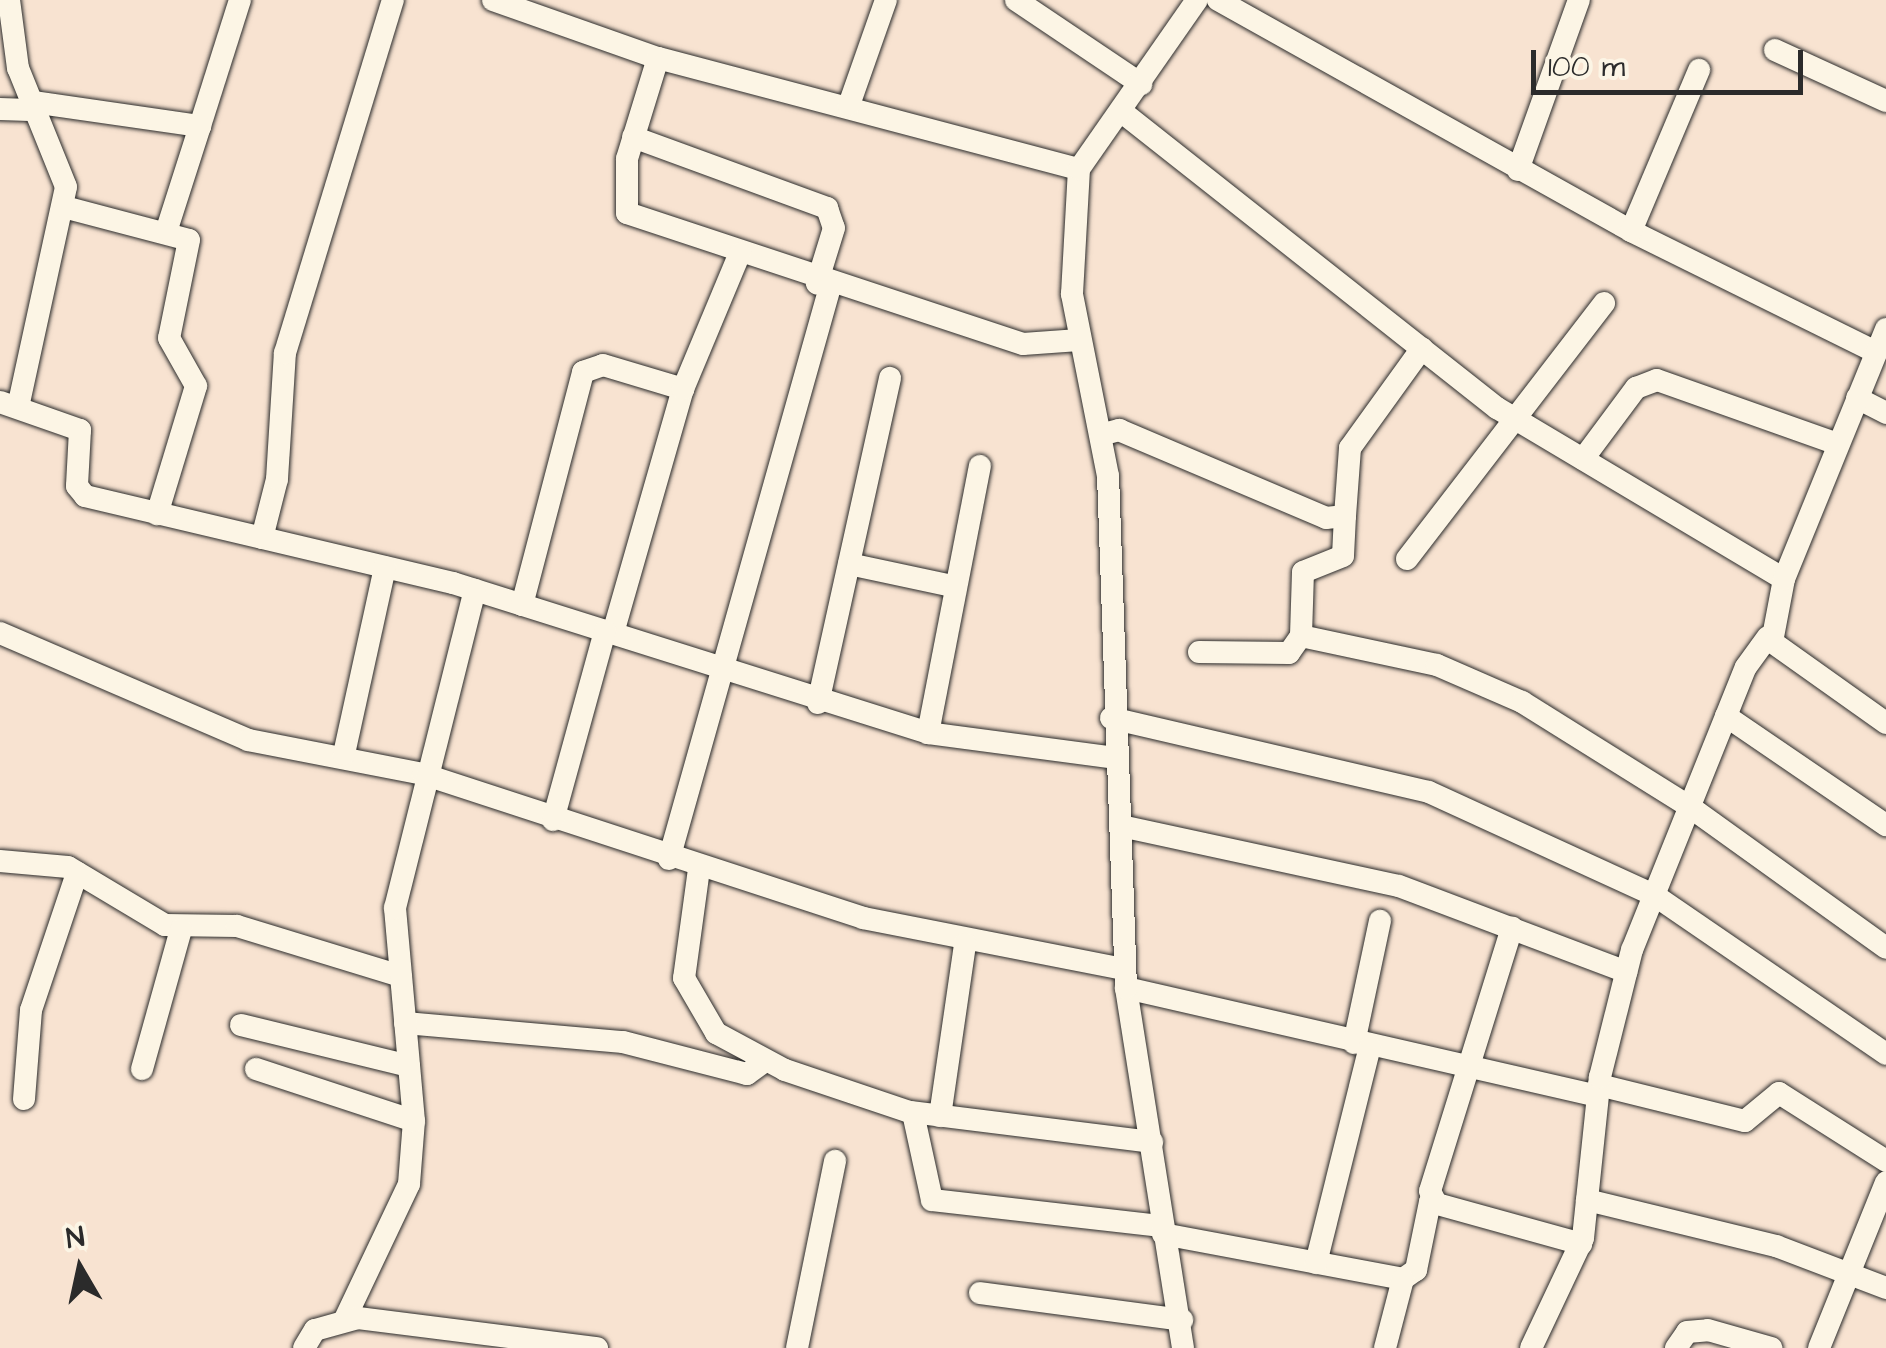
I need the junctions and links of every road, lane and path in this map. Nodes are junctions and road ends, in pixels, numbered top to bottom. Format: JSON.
{"nodes":[{"id":1,"x":8,"y":0,"type":"edge"},
{"id":2,"x":240,"y":0,"type":"edge"},
{"id":3,"x":393,"y":0,"type":"edge"},
{"id":4,"x":493,"y":0,"type":"edge"},
{"id":5,"x":886,"y":0,"type":"edge"},
{"id":6,"x":1016,"y":0,"type":"edge"},
{"id":7,"x":1218,"y":0,"type":"edge"},
{"id":8,"x":1578,"y":0,"type":"edge"},
{"id":9,"x":1190,"y":3,"type":"edge"},
{"id":10,"x":531,"y":6,"type":"edge"},
{"id":11,"x":1776,"y":50,"type":"dead end"},
{"id":12,"x":658,"y":58,"type":"junction"},
{"id":13,"x":1699,"y":70,"type":"dead end"},
{"id":14,"x":1140,"y":84,"type":"junction"},
{"id":15,"x":1886,"y":101,"type":"edge"},
{"id":16,"x":849,"y":104,"type":"junction"},
{"id":17,"x":35,"y":106,"type":"junction"},
{"id":18,"x":0,"y":109,"type":"edge"},
{"id":19,"x":1122,"y":112,"type":"junction"},
{"id":20,"x":200,"y":126,"type":"junction"},
{"id":21,"x":633,"y":137,"type":"junction"},
{"id":22,"x":1079,"y":169,"type":"junction"},
{"id":23,"x":1518,"y":170,"type":"junction"},
{"id":24,"x":64,"y":207,"type":"junction"},
{"id":25,"x":167,"y":229,"type":"junction"},
{"id":26,"x":1631,"y":230,"type":"junction"},
{"id":27,"x":740,"y":253,"type":"junction"},
{"id":28,"x":823,"y":285,"type":"junction"},
{"id":29,"x":1604,"y":303,"type":"dead end"},
{"id":30,"x":1078,"y":340,"type":"junction"},
{"id":31,"x":1881,"y":340,"type":"edge"},
{"id":32,"x":1422,"y":348,"type":"junction"},
{"id":33,"x":890,"y":378,"type":"dead end"},
{"id":34,"x":683,"y":388,"type":"junction"},
{"id":35,"x":1857,"y":398,"type":"junction"},
{"id":36,"x":9,"y":405,"type":"edge"},
{"id":37,"x":1886,"y":413,"type":"edge"},
{"id":38,"x":1515,"y":419,"type":"junction"},
{"id":39,"x":1104,"y":434,"type":"junction"},
{"id":40,"x":1838,"y":444,"type":"junction"},
{"id":41,"x":1583,"y":459,"type":"junction"},
{"id":42,"x":980,"y":466,"type":"dead end"},
{"id":43,"x":157,"y":514,"type":"junction"},
{"id":44,"x":1346,"y":516,"type":"junction"},
{"id":45,"x":262,"y":538,"type":"junction"},
{"id":46,"x":1406,"y":558,"type":"dead end"},
{"id":47,"x":849,"y":564,"type":"junction"},
{"id":48,"x":386,"y":567,"type":"junction"},
{"id":49,"x":1784,"y":579,"type":"junction"},
{"id":50,"x":956,"y":586,"type":"junction"},
{"id":51,"x":475,"y":590,"type":"junction"},
{"id":52,"x":522,"y":604,"type":"junction"},
{"id":53,"x":0,"y":632,"type":"edge"},
{"id":54,"x":609,"y":632,"type":"junction"},
{"id":55,"x":1301,"y":636,"type":"junction"},
{"id":56,"x":1768,"y":636,"type":"junction"},
{"id":57,"x":1198,"y":652,"type":"dead end"},
{"id":58,"x":717,"y":666,"type":"junction"},
{"id":59,"x":818,"y":703,"type":"junction"},
{"id":60,"x":1726,"y":716,"type":"junction"},
{"id":61,"x":1112,"y":718,"type":"junction"},
{"id":62,"x":1886,"y":723,"type":"edge"},
{"id":63,"x":928,"y":733,"type":"junction"},
{"id":64,"x":344,"y":754,"type":"junction"},
{"id":65,"x":1115,"y":758,"type":"junction"},
{"id":66,"x":422,"y":774,"type":"junction"},
{"id":67,"x":1690,"y":807,"type":"junction"},
{"id":68,"x":553,"y":820,"type":"junction"},
{"id":69,"x":1886,"y":825,"type":"edge"},
{"id":70,"x":1121,"y":826,"type":"junction"},
{"id":71,"x":669,"y":859,"type":"junction"},
{"id":72,"x":0,"y":860,"type":"edge"},
{"id":73,"x":699,"y":868,"type":"junction"},
{"id":74,"x":76,"y":873,"type":"junction"},
{"id":75,"x":1654,"y":895,"type":"junction"},
{"id":76,"x":1380,"y":921,"type":"dead end"},
{"id":77,"x":1512,"y":927,"type":"junction"},
{"id":78,"x":181,"y":929,"type":"junction"},
{"id":79,"x":965,"y":944,"type":"junction"},
{"id":80,"x":1886,"y":948,"type":"edge"},
{"id":81,"x":1626,"y":972,"type":"junction"},
{"id":82,"x":401,"y":976,"type":"junction"},
{"id":83,"x":1125,"y":978,"type":"junction"},
{"id":84,"x":406,"y":1023,"type":"junction"},
{"id":85,"x":241,"y":1025,"type":"dead end"},
{"id":86,"x":1362,"y":1045,"type":"junction"},
{"id":87,"x":1886,"y":1054,"type":"edge"},
{"id":88,"x":764,"y":1061,"type":"junction"},
{"id":89,"x":410,"y":1066,"type":"junction"},
{"id":90,"x":142,"y":1068,"type":"dead end"},
{"id":91,"x":256,"y":1069,"type":"dead end"},
{"id":92,"x":1470,"y":1070,"type":"junction"},
{"id":93,"x":1598,"y":1091,"type":"junction"},
{"id":94,"x":24,"y":1100,"type":"dead end"},
{"id":95,"x":911,"y":1112,"type":"junction"},
{"id":96,"x":940,"y":1116,"type":"junction"},
{"id":97,"x":414,"y":1121,"type":"junction"},
{"id":98,"x":1152,"y":1142,"type":"junction"},
{"id":99,"x":835,"y":1160,"type":"dead end"},
{"id":100,"x":1886,"y":1161,"type":"edge"},
{"id":101,"x":1886,"y":1182,"type":"edge"},
{"id":102,"x":1587,"y":1200,"type":"junction"},
{"id":103,"x":1435,"y":1202,"type":"junction"},
{"id":104,"x":1162,"y":1230,"type":"junction"},
{"id":105,"x":1581,"y":1244,"type":"junction"},
{"id":106,"x":1316,"y":1263,"type":"junction"},
{"id":107,"x":1847,"y":1267,"type":"junction"},
{"id":108,"x":1403,"y":1280,"type":"junction"},
{"id":109,"x":1886,"y":1288,"type":"edge"},
{"id":110,"x":980,"y":1294,"type":"dead end"},
{"id":111,"x":344,"y":1320,"type":"junction"},
{"id":112,"x":1182,"y":1320,"type":"junction"},
{"id":113,"x":304,"y":1348,"type":"edge"},
{"id":114,"x":597,"y":1348,"type":"edge"},
{"id":115,"x":797,"y":1348,"type":"edge"},
{"id":116,"x":1184,"y":1348,"type":"edge"},
{"id":117,"x":1385,"y":1348,"type":"edge"},
{"id":118,"x":1531,"y":1348,"type":"edge"},
{"id":119,"x":1676,"y":1348,"type":"edge"},
{"id":120,"x":1771,"y":1348,"type":"edge"},
{"id":121,"x":1819,"y":1348,"type":"edge"}],
"edges":[{"from":1,"to":17,"type":"street"},
{"from":2,"to":20,"type":"street"},
{"from":3,"to":45,"type":"street"},
{"from":4,"to":10,"type":"street"},
{"from":5,"to":16,"type":"street"},
{"from":6,"to":14,"type":"street"},
{"from":7,"to":23,"type":"street"},
{"from":8,"to":23,"type":"street"},
{"from":9,"to":14,"type":"street"},
{"from":10,"to":12,"type":"street"},
{"from":11,"to":15,"type":"street"},
{"from":12,"to":16,"type":"street"},
{"from":12,"to":21,"type":"street"},
{"from":13,"to":26,"type":"street"},
{"from":14,"to":19,"type":"street"},
{"from":16,"to":22,"type":"street"},
{"from":17,"to":18,"type":"street"},
{"from":17,"to":20,"type":"street"},
{"from":17,"to":24,"type":"street"},
{"from":19,"to":22,"type":"street"},
{"from":19,"to":32,"type":"street"},
{"from":20,"to":25,"type":"street"},
{"from":21,"to":27,"type":"street"},
{"from":21,"to":28,"type":"street"},
{"from":22,"to":30,"type":"street"},
{"from":23,"to":26,"type":"street"},
{"from":24,"to":25,"type":"street"},
{"from":24,"to":36,"type":"street"},
{"from":25,"to":43,"type":"street"},
{"from":26,"to":31,"type":"street"},
{"from":27,"to":28,"type":"street"},
{"from":27,"to":34,"type":"street"},
{"from":28,"to":30,"type":"street"},
{"from":28,"to":58,"type":"street"},
{"from":29,"to":38,"type":"street"},
{"from":30,"to":39,"type":"street"},
{"from":31,"to":35,"type":"street"},
{"from":32,"to":38,"type":"street"},
{"from":32,"to":44,"type":"street"},
{"from":33,"to":47,"type":"street"},
{"from":34,"to":52,"type":"street"},
{"from":34,"to":54,"type":"street"},
{"from":35,"to":37,"type":"street"},
{"from":35,"to":40,"type":"street"},
{"from":36,"to":43,"type":"street"},
{"from":38,"to":41,"type":"street"},
{"from":38,"to":46,"type":"street"},
{"from":39,"to":44,"type":"street"},
{"from":39,"to":61,"type":"street"},
{"from":40,"to":41,"type":"street"},
{"from":40,"to":49,"type":"street"},
{"from":41,"to":49,"type":"street"},
{"from":42,"to":50,"type":"street"},
{"from":43,"to":45,"type":"street"},
{"from":44,"to":55,"type":"street"},
{"from":45,"to":48,"type":"street"},
{"from":47,"to":50,"type":"street"},
{"from":47,"to":59,"type":"street"},
{"from":48,"to":51,"type":"street"},
{"from":48,"to":64,"type":"street"},
{"from":49,"to":56,"type":"street"},
{"from":50,"to":63,"type":"street"},
{"from":51,"to":52,"type":"street"},
{"from":51,"to":66,"type":"street"},
{"from":52,"to":54,"type":"street"},
{"from":53,"to":64,"type":"street"},
{"from":54,"to":58,"type":"street"},
{"from":54,"to":68,"type":"street"},
{"from":55,"to":57,"type":"street"},
{"from":55,"to":67,"type":"street"},
{"from":56,"to":60,"type":"street"},
{"from":56,"to":62,"type":"street"},
{"from":58,"to":59,"type":"street"},
{"from":58,"to":71,"type":"street"},
{"from":59,"to":63,"type":"street"},
{"from":60,"to":67,"type":"street"},
{"from":60,"to":69,"type":"street"},
{"from":61,"to":65,"type":"street"},
{"from":61,"to":75,"type":"street"},
{"from":63,"to":65,"type":"street"},
{"from":64,"to":66,"type":"street"},
{"from":65,"to":70,"type":"street"},
{"from":66,"to":68,"type":"street"},
{"from":66,"to":82,"type":"street"},
{"from":67,"to":75,"type":"street"},
{"from":67,"to":80,"type":"street"},
{"from":68,"to":71,"type":"street"},
{"from":70,"to":77,"type":"street"},
{"from":70,"to":83,"type":"street"},
{"from":71,"to":73,"type":"street"},
{"from":72,"to":74,"type":"street"},
{"from":73,"to":79,"type":"street"},
{"from":73,"to":88,"type":"street"},
{"from":74,"to":78,"type":"street"},
{"from":74,"to":94,"type":"street"},
{"from":75,"to":81,"type":"street"},
{"from":75,"to":87,"type":"street"},
{"from":76,"to":86,"type":"street"},
{"from":77,"to":81,"type":"street"},
{"from":77,"to":92,"type":"street"},
{"from":78,"to":82,"type":"street"},
{"from":78,"to":90,"type":"street"},
{"from":79,"to":83,"type":"street"},
{"from":79,"to":96,"type":"street"},
{"from":81,"to":93,"type":"street"},
{"from":82,"to":84,"type":"street"},
{"from":83,"to":86,"type":"street"},
{"from":83,"to":98,"type":"street"},
{"from":84,"to":88,"type":"street"},
{"from":84,"to":89,"type":"street"},
{"from":85,"to":89,"type":"street"},
{"from":86,"to":92,"type":"street"},
{"from":86,"to":106,"type":"street"},
{"from":88,"to":95,"type":"street"},
{"from":89,"to":97,"type":"street"},
{"from":91,"to":97,"type":"street"},
{"from":92,"to":93,"type":"street"},
{"from":92,"to":103,"type":"street"},
{"from":93,"to":100,"type":"street"},
{"from":93,"to":102,"type":"street"},
{"from":95,"to":96,"type":"street"},
{"from":95,"to":104,"type":"street"},
{"from":96,"to":98,"type":"street"},
{"from":97,"to":111,"type":"street"},
{"from":98,"to":104,"type":"street"},
{"from":99,"to":115,"type":"street"},
{"from":101,"to":107,"type":"street"},
{"from":102,"to":105,"type":"street"},
{"from":102,"to":107,"type":"street"},
{"from":103,"to":105,"type":"street"},
{"from":103,"to":108,"type":"street"},
{"from":104,"to":106,"type":"street"},
{"from":104,"to":112,"type":"street"},
{"from":105,"to":118,"type":"street"},
{"from":106,"to":108,"type":"street"},
{"from":107,"to":109,"type":"street"},
{"from":107,"to":121,"type":"street"},
{"from":108,"to":117,"type":"street"},
{"from":110,"to":112,"type":"street"},
{"from":111,"to":113,"type":"street"},
{"from":111,"to":114,"type":"street"},
{"from":112,"to":116,"type":"street"},
{"from":119,"to":120,"type":"street"}]}
